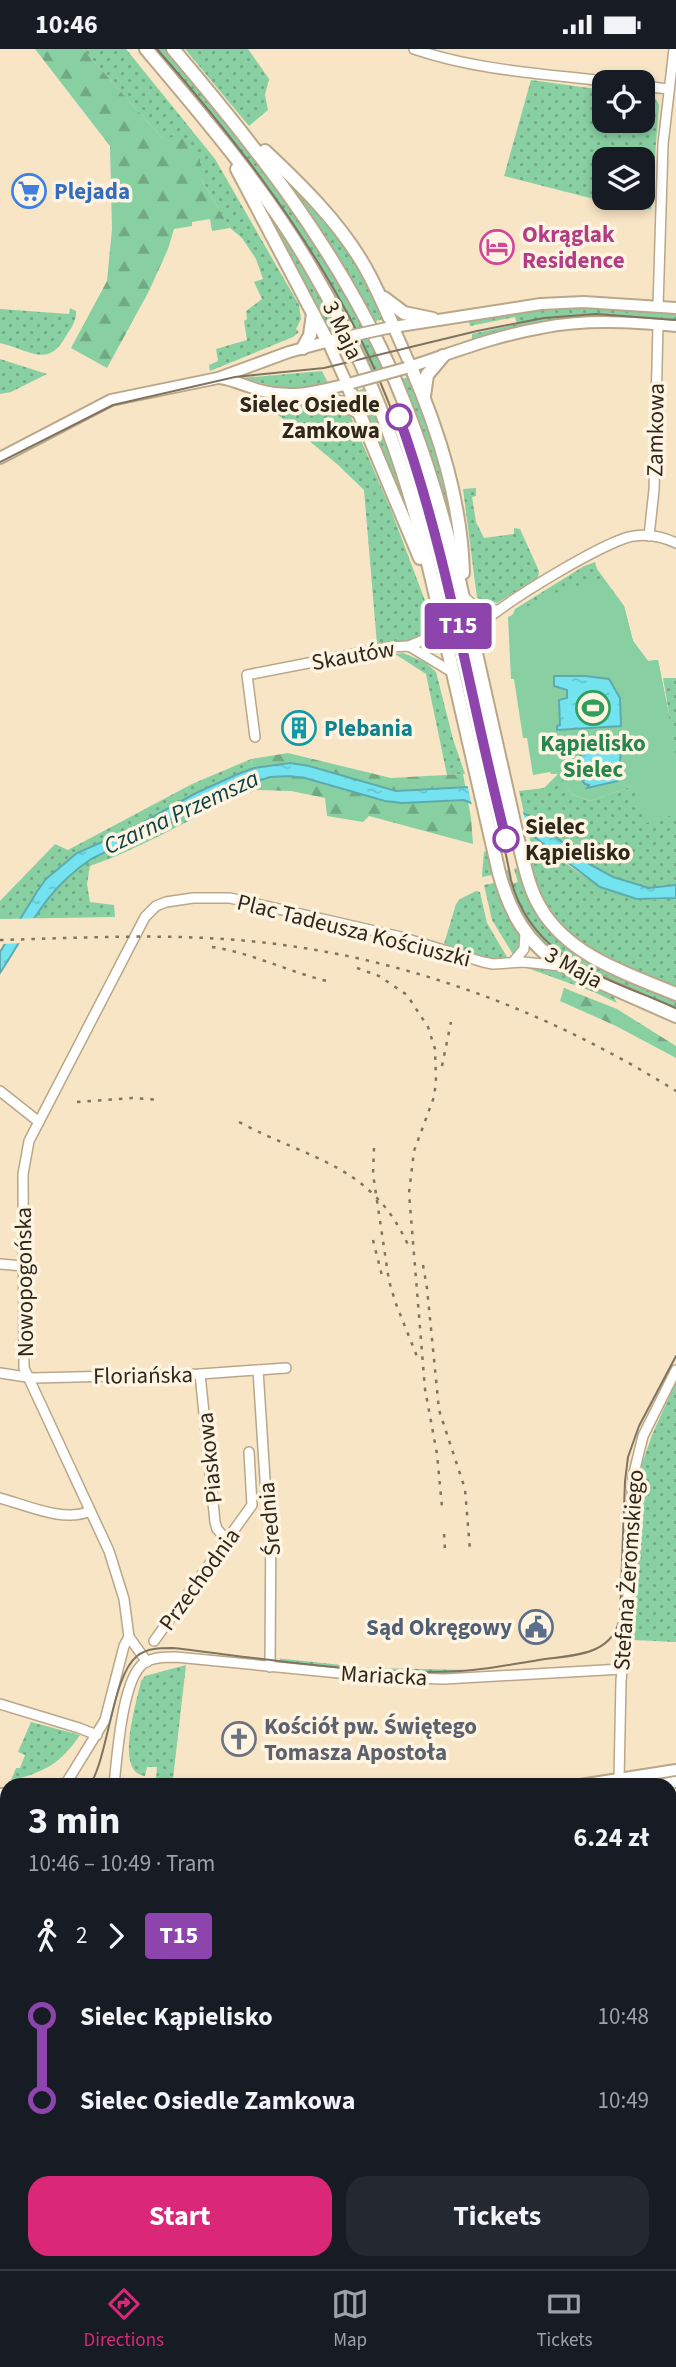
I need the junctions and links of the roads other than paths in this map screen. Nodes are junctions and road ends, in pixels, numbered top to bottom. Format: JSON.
{"nodes":[{"id":1,"x":146,"y":49,"type":"edge"},
{"id":2,"x":173,"y":49,"type":"edge"},
{"id":3,"x":414,"y":49,"type":"edge"},
{"id":4,"x":674,"y":49,"type":"edge"},
{"id":5,"x":592,"y":79,"type":"edge"},
{"id":6,"x":655,"y":87,"type":"edge"},
{"id":7,"x":669,"y":89,"type":"junction"},
{"id":8,"x":236,"y":124,"type":"junction"},
{"id":9,"x":227,"y":146,"type":"junction"},
{"id":10,"x":378,"y":293,"type":"junction"},
{"id":11,"x":658,"y":307,"type":"junction"},
{"id":12,"x":676,"y":308,"type":"edge"},
{"id":13,"x":313,"y":310,"type":"junction"},
{"id":14,"x":433,"y":319,"type":"junction"},
{"id":15,"x":658,"y":325,"type":"junction"},
{"id":16,"x":676,"y":326,"type":"edge"},
{"id":17,"x":390,"y":327,"type":"junction"},
{"id":18,"x":330,"y":341,"type":"junction"},
{"id":19,"x":303,"y":348,"type":"junction"},
{"id":20,"x":443,"y":356,"type":"junction"},
{"id":21,"x":408,"y":367,"type":"junction"},
{"id":22,"x":218,"y":378,"type":"junction"},
{"id":23,"x":350,"y":383,"type":"junction"},
{"id":24,"x":303,"y":395,"type":"junction"},
{"id":25,"x":424,"y":400,"type":"junction"},
{"id":26,"x":360,"y":413,"type":"junction"},
{"id":27,"x":0,"y":457,"type":"edge"},
{"id":28,"x":649,"y":535,"type":"junction"},
{"id":29,"x":676,"y":543,"type":"edge"},
{"id":30,"x":460,"y":584,"type":"junction"},
{"id":31,"x":436,"y":594,"type":"junction"},
{"id":32,"x":464,"y":597,"type":"junction"},
{"id":33,"x":497,"y":611,"type":"junction"},
{"id":34,"x":442,"y":621,"type":"junction"},
{"id":35,"x":473,"y":639,"type":"junction"},
{"id":36,"x":409,"y":646,"type":"junction"},
{"id":37,"x":453,"y":672,"type":"junction"},
{"id":38,"x":255,"y":737,"type":"dead end"},
{"id":39,"x":525,"y":933,"type":"junction"},
{"id":40,"x":132,"y":943,"type":"joint"},
{"id":41,"x":514,"y":961,"type":"junction"},
{"id":42,"x":563,"y":966,"type":"junction"},
{"id":43,"x":676,"y":994,"type":"edge"},
{"id":44,"x":676,"y":1016,"type":"edge"},
{"id":45,"x":0,"y":1091,"type":"edge"},
{"id":46,"x":39,"y":1122,"type":"junction"},
{"id":47,"x":0,"y":1264,"type":"edge"},
{"id":48,"x":23,"y":1266,"type":"junction"},
{"id":49,"x":286,"y":1368,"type":"dead end"},
{"id":50,"x":258,"y":1370,"type":"junction"},
{"id":51,"x":676,"y":1370,"type":"edge"},
{"id":52,"x":0,"y":1373,"type":"edge"},
{"id":53,"x":200,"y":1374,"type":"junction"},
{"id":54,"x":28,"y":1377,"type":"junction"},
{"id":55,"x":249,"y":1452,"type":"dead end"},
{"id":56,"x":0,"y":1498,"type":"edge"},
{"id":57,"x":90,"y":1511,"type":"junction"},
{"id":58,"x":226,"y":1539,"type":"junction"},
{"id":59,"x":129,"y":1637,"type":"junction"},
{"id":60,"x":154,"y":1641,"type":"dead end"},
{"id":61,"x":146,"y":1662,"type":"junction"},
{"id":62,"x":270,"y":1667,"type":"junction"},
{"id":63,"x":622,"y":1669,"type":"junction"},
{"id":64,"x":0,"y":1704,"type":"edge"},
{"id":65,"x":97,"y":1735,"type":"junction"},
{"id":66,"x":676,"y":1770,"type":"edge"},
{"id":67,"x":72,"y":1778,"type":"edge"},
{"id":68,"x":115,"y":1778,"type":"edge"},
{"id":69,"x":619,"y":1778,"type":"edge"},
{"id":70,"x":625,"y":1778,"type":"edge"}],
"edges":[{"from":1,"to":9,"type":"main road","name":"3 Maja"},
{"from":2,"to":8,"type":"main road","name":"3 Maja"},
{"from":3,"to":5,"type":"street"},
{"from":4,"to":7,"type":"street"},
{"from":6,"to":7,"type":"street"},
{"from":7,"to":11,"type":"street"},
{"from":8,"to":10,"type":"main road"},
{"from":8,"to":30,"type":"main road","name":"3 Maja"},
{"from":9,"to":13,"type":"main road"},
{"from":9,"to":31,"type":"main road","name":"3 Maja"},
{"from":10,"to":14,"type":"main road"},
{"from":10,"to":17,"type":"main road"},
{"from":11,"to":12,"type":"street"},
{"from":11,"to":14,"type":"street"},
{"from":13,"to":18,"type":"main road"},
{"from":13,"to":19,"type":"main road"},
{"from":14,"to":17,"type":"street"},
{"from":15,"to":16,"type":"street"},
{"from":15,"to":20,"type":"street"},
{"from":15,"to":28,"type":"street","name":"Zamkowa"},
{"from":17,"to":18,"type":"street","bridge":true},
{"from":17,"to":21,"type":"street","name":"3 Maja"},
{"from":18,"to":19,"type":"street"},
{"from":18,"to":23,"type":"street","name":"3 Maja"},
{"from":19,"to":22,"type":"street"},
{"from":20,"to":21,"type":"street"},
{"from":20,"to":25,"type":"main road"},
{"from":21,"to":23,"type":"street","bridge":true},
{"from":21,"to":25,"type":"main road"},
{"from":22,"to":24,"type":"street"},
{"from":22,"to":27,"type":"street"},
{"from":23,"to":24,"type":"street"},
{"from":23,"to":26,"type":"main road"},
{"from":24,"to":26,"type":"main road"},
{"from":25,"to":32,"type":"main road"},
{"from":26,"to":31,"type":"main road"},
{"from":28,"to":29,"type":"street"},
{"from":28,"to":33,"type":"street"},
{"from":30,"to":31,"type":"main road"},
{"from":30,"to":32,"type":"main road","name":"3 Maja"},
{"from":31,"to":34,"type":"main road","name":"3 Maja"},
{"from":32,"to":33,"type":"street"},
{"from":32,"to":35,"type":"main road","name":"3 Maja"},
{"from":33,"to":35,"type":"street"},
{"from":34,"to":36,"type":"street"},
{"from":34,"to":37,"type":"main road","name":"3 Maja"},
{"from":35,"to":43,"type":"main road","name":"3 Maja"},
{"from":36,"to":37,"type":"street","name":"Skautów"},
{"from":36,"to":38,"type":"street","name":"Skautów"},
{"from":37,"to":39,"type":"main road","name":"3 Maja"},
{"from":39,"to":41,"type":"street"},
{"from":39,"to":42,"type":"main road","name":"3 Maja"},
{"from":40,"to":41,"type":"street","name":"Plac Tadeusza Kościuszki"},
{"from":40,"to":46,"type":"street","name":"Nowopogońska"},
{"from":41,"to":42,"type":"street","name":"Plac Tadeusza Kościuszki"},
{"from":42,"to":44,"type":"main road","name":"3 Maja"},
{"from":45,"to":46,"type":"street"},
{"from":46,"to":48,"type":"street","name":"Nowopogońska"},
{"from":47,"to":48,"type":"street"},
{"from":48,"to":54,"type":"street","name":"Nowopogońska"},
{"from":49,"to":50,"type":"street","name":"Floriańska"},
{"from":50,"to":53,"type":"street","name":"Floriańska"},
{"from":50,"to":62,"type":"street","name":"Średnia"},
{"from":51,"to":63,"type":"street","name":"Stefana Żeromskiego"},
{"from":52,"to":54,"type":"street","name":"Floriańska"},
{"from":53,"to":54,"type":"street","name":"Floriańska"},
{"from":53,"to":58,"type":"street","name":"Piaskowa"},
{"from":54,"to":57,"type":"street","name":"Nowopogońska"},
{"from":55,"to":58,"type":"street","name":"Przechodnia"},
{"from":56,"to":57,"type":"street"},
{"from":57,"to":59,"type":"street","name":"Nowopogońska"},
{"from":58,"to":60,"type":"street","name":"Przechodnia"},
{"from":59,"to":61,"type":"street"},
{"from":59,"to":65,"type":"street"},
{"from":61,"to":62,"type":"street","name":"Mariacka"},
{"from":61,"to":68,"type":"street"},
{"from":62,"to":63,"type":"street","name":"Mariacka"},
{"from":63,"to":69,"type":"street","name":"Stefana Żeromskiego"},
{"from":64,"to":65,"type":"street"},
{"from":65,"to":67,"type":"street"},
{"from":66,"to":70,"type":"street"}]}
